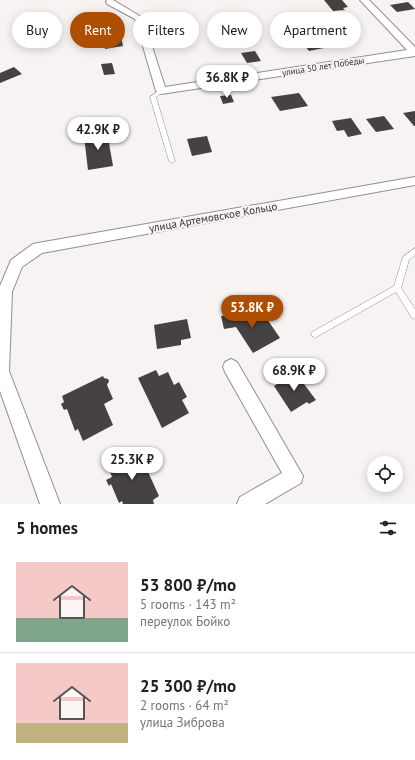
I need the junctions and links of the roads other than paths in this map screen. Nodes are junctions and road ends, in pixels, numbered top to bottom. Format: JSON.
{"nodes":[{"id":1,"x":364,"y":0,"type":"edge"},
{"id":2,"x":114,"y":1,"type":"edge"},
{"id":3,"x":415,"y":53,"type":"edge"},
{"id":4,"x":161,"y":91,"type":"junction"},
{"id":5,"x":172,"y":161,"type":"dead end"},
{"id":6,"x":415,"y":181,"type":"edge"},
{"id":7,"x":415,"y":251,"type":"edge"},
{"id":8,"x":398,"y":288,"type":"junction"},
{"id":9,"x":415,"y":316,"type":"edge"},
{"id":10,"x":315,"y":334,"type":"dead end"},
{"id":11,"x":231,"y":367,"type":"dead end"},
{"id":12,"x":50,"y":504,"type":"edge"},
{"id":13,"x":247,"y":504,"type":"edge"}],
"edges":[{"from":1,"to":3,"type":"street"},
{"from":2,"to":4,"type":"street"},
{"from":3,"to":4,"type":"street","name":"улица 50 лет Победы"},
{"from":4,"to":5,"type":"lane"},
{"from":6,"to":12,"type":"street","name":"улица Артемовское Кольцо"},
{"from":7,"to":8,"type":"lane"},
{"from":8,"to":9,"type":"lane"},
{"from":8,"to":10,"type":"lane"},
{"from":11,"to":13,"type":"street"}]}
